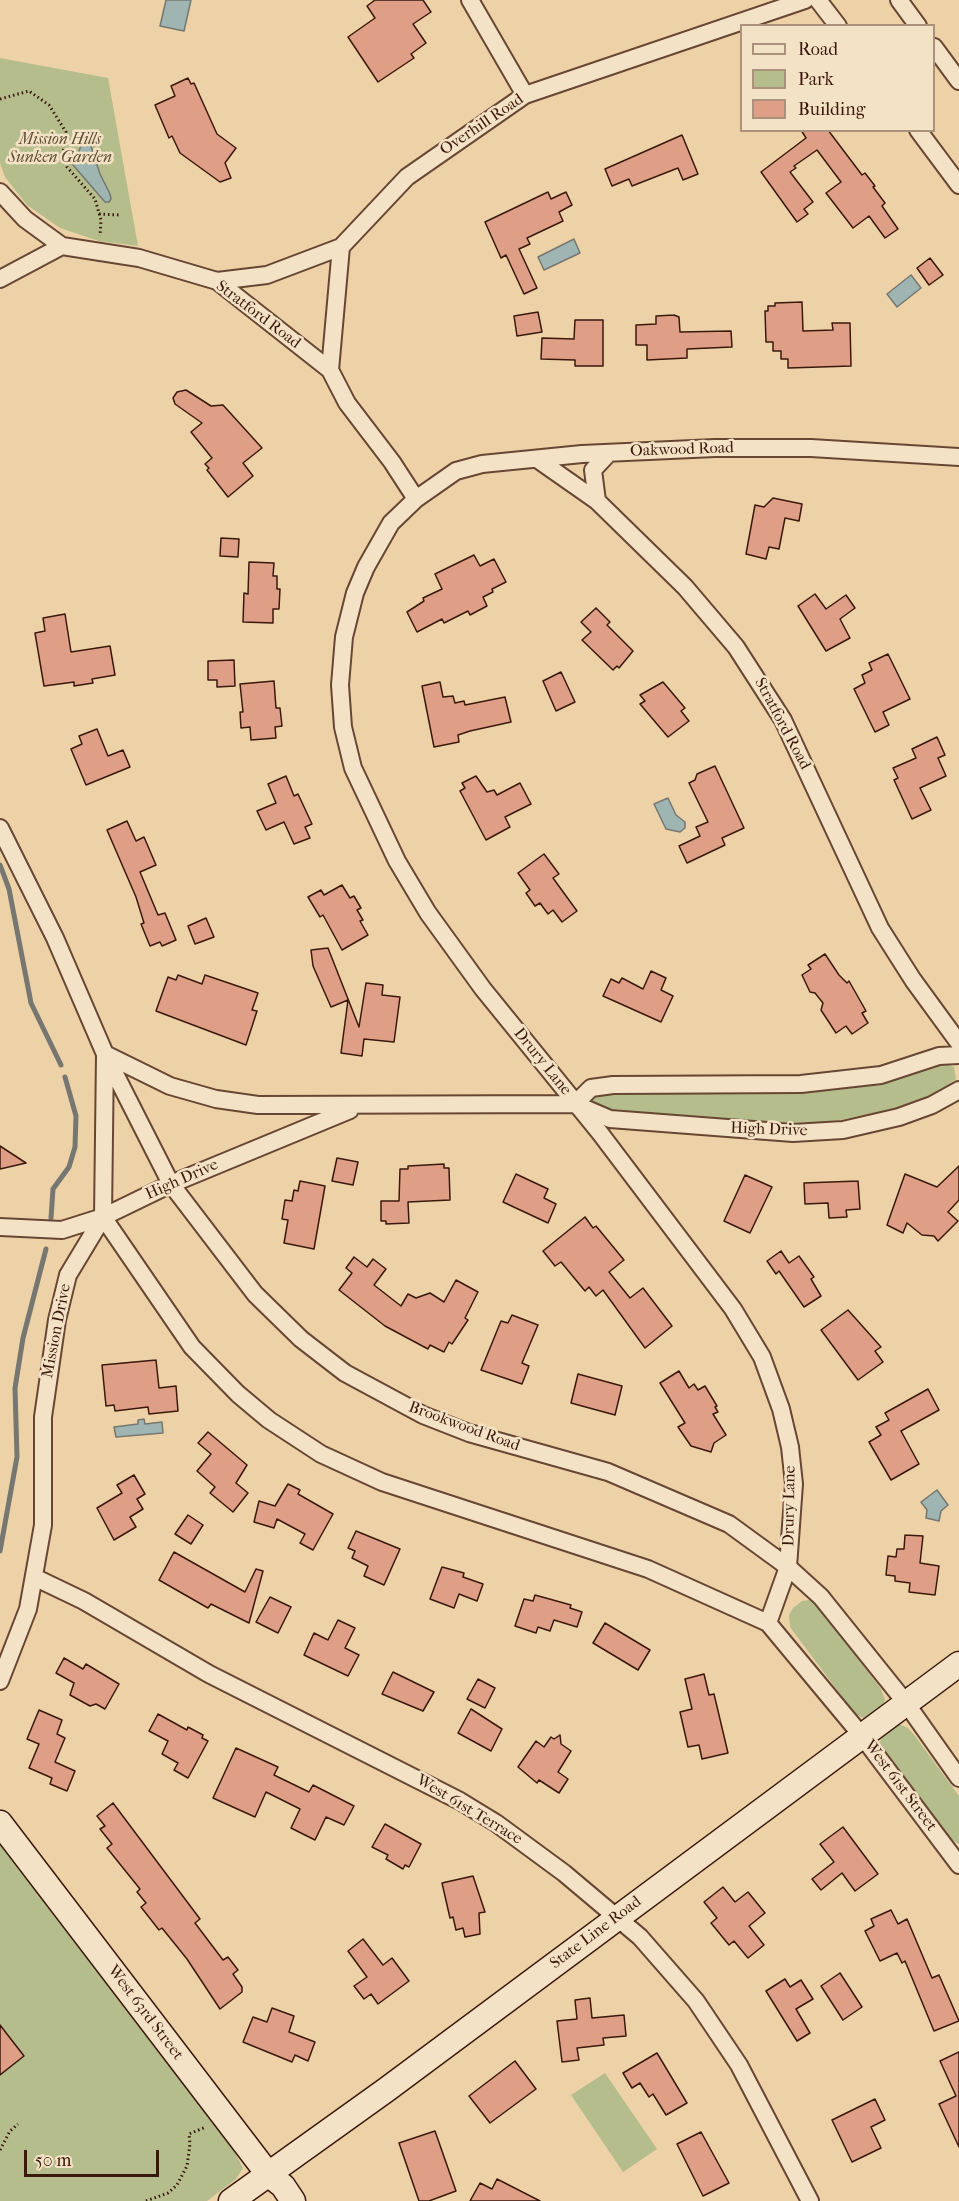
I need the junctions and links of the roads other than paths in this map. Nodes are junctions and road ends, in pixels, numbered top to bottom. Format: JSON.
{"nodes":[{"id":1,"x":470,"y":0,"type":"edge"},
{"id":2,"x":805,"y":0,"type":"edge"},
{"id":3,"x":818,"y":0,"type":"edge"},
{"id":4,"x":899,"y":0,"type":"edge"},
{"id":5,"x":836,"y":24,"type":"edge"},
{"id":6,"x":917,"y":24,"type":"edge"},
{"id":7,"x":935,"y":50,"type":"edge"},
{"id":8,"x":959,"y":81,"type":"edge"},
{"id":9,"x":525,"y":95,"type":"junction"},
{"id":10,"x":919,"y":132,"type":"edge"},
{"id":11,"x":959,"y":185,"type":"edge"},
{"id":12,"x":0,"y":192,"type":"edge"},
{"id":13,"x":62,"y":246,"type":"junction"},
{"id":14,"x":341,"y":247,"type":"junction"},
{"id":15,"x":0,"y":279,"type":"edge"},
{"id":16,"x":217,"y":281,"type":"junction"},
{"id":17,"x":330,"y":370,"type":"junction"},
{"id":18,"x":609,"y":453,"type":"junction"},
{"id":19,"x":959,"y":457,"type":"edge"},
{"id":20,"x":537,"y":459,"type":"junction"},
{"id":21,"x":416,"y":499,"type":"junction"},
{"id":22,"x":597,"y":501,"type":"junction"},
{"id":23,"x":0,"y":828,"type":"edge"},
{"id":24,"x":959,"y":1043,"type":"edge"},
{"id":25,"x":105,"y":1054,"type":"junction"},
{"id":26,"x":959,"y":1055,"type":"edge"},
{"id":27,"x":959,"y":1090,"type":"edge"},
{"id":28,"x":575,"y":1104,"type":"junction"},
{"id":29,"x":359,"y":1106,"type":"junction"},
{"id":30,"x":171,"y":1184,"type":"junction"},
{"id":31,"x":103,"y":1217,"type":"junction"},
{"id":32,"x":0,"y":1227,"type":"edge"},
{"id":33,"x":788,"y":1567,"type":"junction"},
{"id":34,"x":34,"y":1577,"type":"junction"},
{"id":35,"x":768,"y":1623,"type":"junction"},
{"id":36,"x":959,"y":1664,"type":"edge"},
{"id":37,"x":0,"y":1682,"type":"edge"},
{"id":38,"x":906,"y":1703,"type":"junction"},
{"id":39,"x":862,"y":1736,"type":"junction"},
{"id":40,"x":959,"y":1778,"type":"edge"},
{"id":41,"x":0,"y":1823,"type":"edge"},
{"id":42,"x":959,"y":1865,"type":"edge"},
{"id":43,"x":616,"y":1918,"type":"junction"},
{"id":44,"x":286,"y":2190,"type":"edge"},
{"id":45,"x":231,"y":2201,"type":"edge"},
{"id":46,"x":810,"y":2201,"type":"edge"}],
"edges":[{"from":1,"to":9,"type":"street"},
{"from":2,"to":9,"type":"street","name":"Overhill Road"},
{"from":3,"to":5,"type":"street"},
{"from":4,"to":6,"type":"street"},
{"from":7,"to":8,"type":"street"},
{"from":9,"to":14,"type":"street","name":"Overhill Road"},
{"from":10,"to":11,"type":"street"},
{"from":12,"to":13,"type":"street"},
{"from":13,"to":15,"type":"street"},
{"from":13,"to":16,"type":"street","name":"Stratford Road"},
{"from":14,"to":16,"type":"street"},
{"from":14,"to":17,"type":"street"},
{"from":16,"to":17,"type":"street","name":"Stratford Road"},
{"from":17,"to":21,"type":"street","name":"Stratford Road"},
{"from":18,"to":19,"type":"street","name":"Oakwood Road"},
{"from":18,"to":20,"type":"street","name":"Oakwood Road"},
{"from":18,"to":22,"type":"street"},
{"from":20,"to":21,"type":"street","name":"Oakwood Road"},
{"from":20,"to":22,"type":"street","name":"Stratford Road"},
{"from":21,"to":28,"type":"street","name":"Drury Lane"},
{"from":22,"to":24,"type":"street","name":"Stratford Road"},
{"from":23,"to":25,"type":"street"},
{"from":25,"to":29,"type":"street","name":"High Drive"},
{"from":25,"to":30,"type":"street","name":"Brookwood Road"},
{"from":25,"to":31,"type":"street"},
{"from":26,"to":28,"type":"street"},
{"from":27,"to":28,"type":"street","name":"High Drive"},
{"from":28,"to":29,"type":"street","name":"High Drive"},
{"from":28,"to":33,"type":"street","name":"Drury Lane"},
{"from":29,"to":30,"type":"street","name":"High Drive"},
{"from":30,"to":31,"type":"street","name":"High Drive"},
{"from":30,"to":33,"type":"street","name":"Brookwood Road"},
{"from":31,"to":32,"type":"street","name":"High Drive"},
{"from":31,"to":34,"type":"street","name":"Mission Drive"},
{"from":31,"to":35,"type":"street"},
{"from":33,"to":35,"type":"street","name":"Drury Lane"},
{"from":33,"to":38,"type":"street","name":"Brookwood Road"},
{"from":34,"to":37,"type":"street","name":"Mission Drive"},
{"from":34,"to":43,"type":"street","name":"West 61st Terrace"},
{"from":35,"to":39,"type":"street"},
{"from":36,"to":38,"type":"main road","name":"State Line Road"},
{"from":38,"to":39,"type":"main road","name":"State Line Road"},
{"from":38,"to":40,"type":"street","name":"Brookwood Road"},
{"from":39,"to":42,"type":"street","name":"West 61st Street"},
{"from":39,"to":43,"type":"main road","name":"State Line Road"},
{"from":41,"to":44,"type":"main road","name":"West 63rd Street"},
{"from":43,"to":44,"type":"main road","name":"State Line Road"},
{"from":43,"to":46,"type":"street","name":"West 61st Terrace"},
{"from":44,"to":45,"type":"main road","name":"State Line Road"}]}
